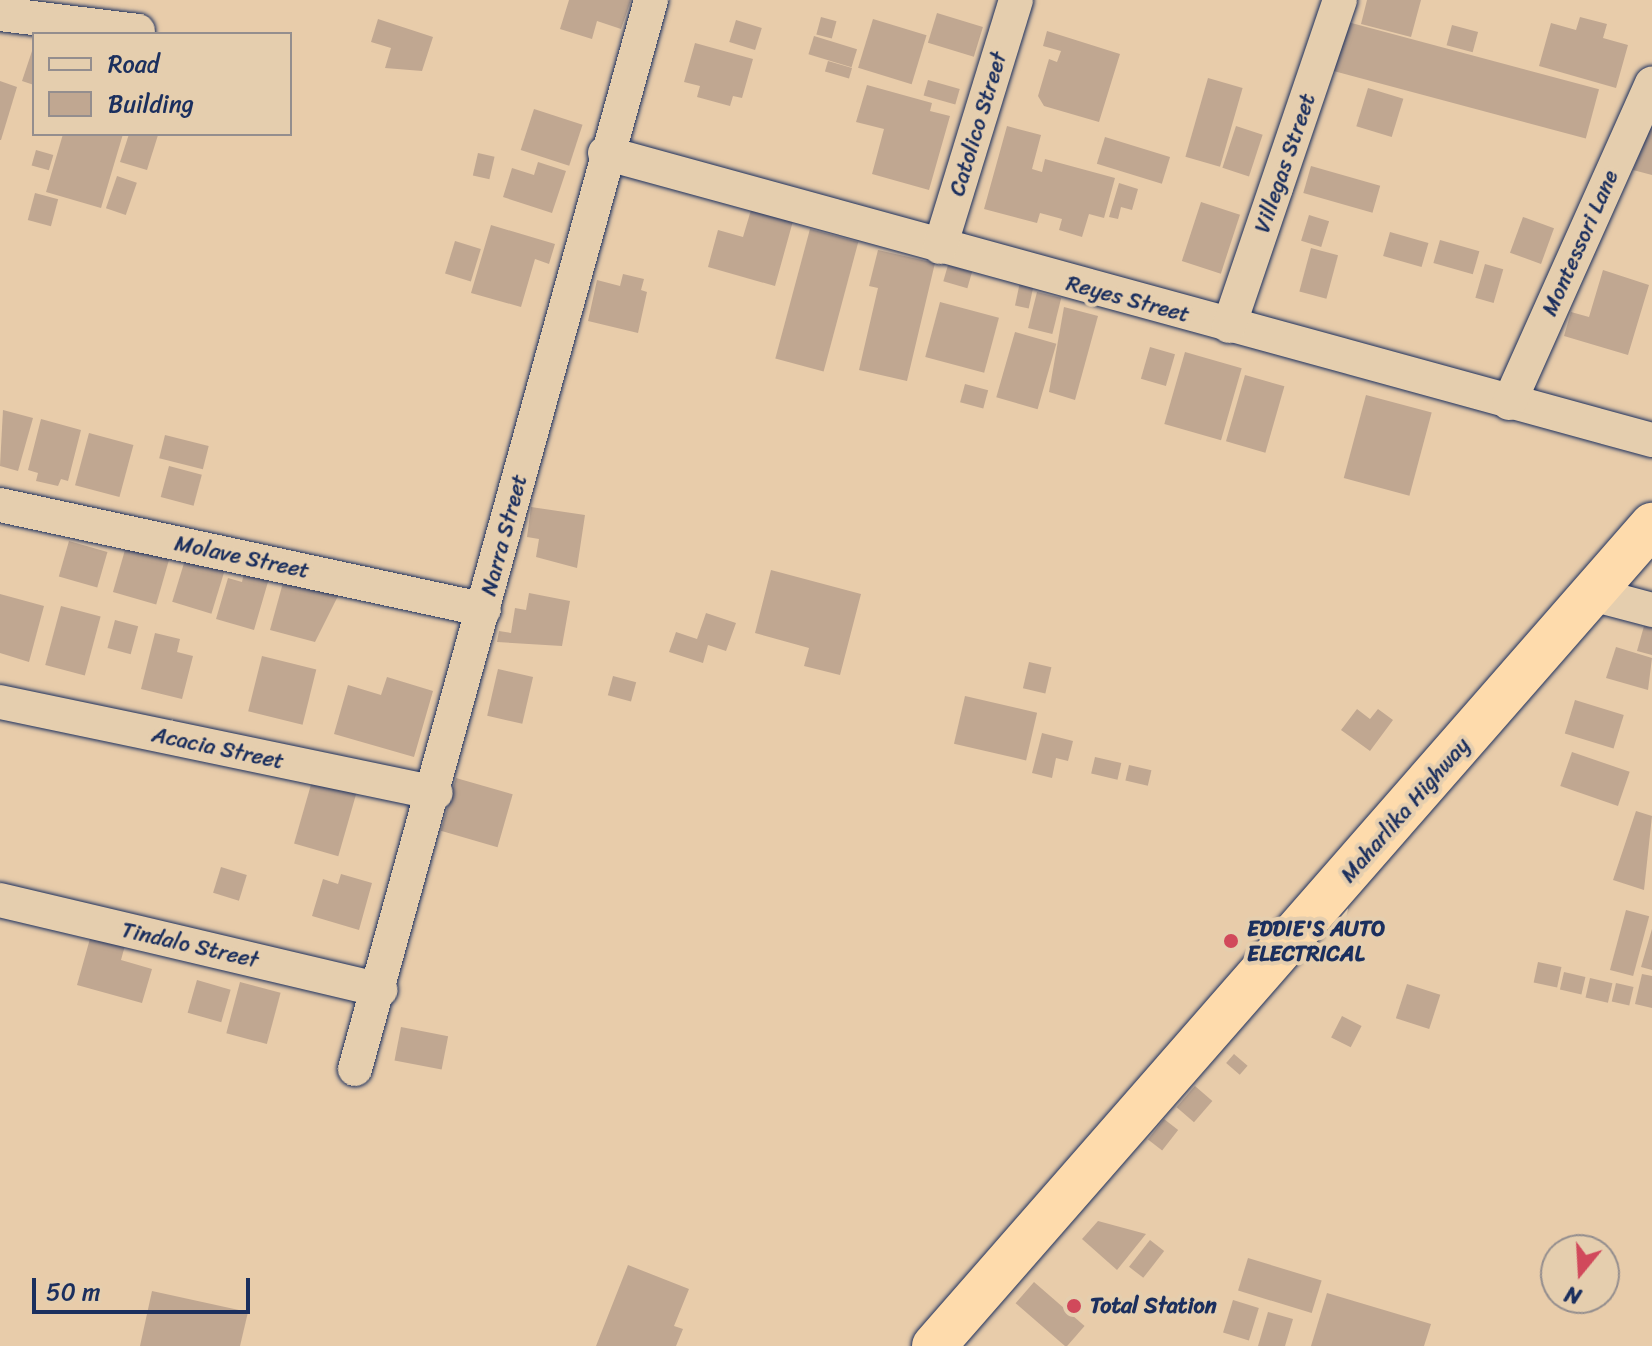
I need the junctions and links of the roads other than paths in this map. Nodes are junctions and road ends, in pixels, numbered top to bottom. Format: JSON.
{"nodes":[{"id":1,"x":651,"y":0,"type":"edge"},
{"id":2,"x":1016,"y":0,"type":"edge"},
{"id":3,"x":1340,"y":0,"type":"edge"},
{"id":4,"x":0,"y":14,"type":"edge"},
{"id":5,"x":138,"y":31,"type":"dead end"},
{"id":6,"x":1652,"y":83,"type":"edge"},
{"id":7,"x":605,"y":153,"type":"junction"},
{"id":8,"x":940,"y":247,"type":"junction"},
{"id":9,"x":1229,"y":326,"type":"junction"},
{"id":10,"x":1509,"y":403,"type":"junction"},
{"id":11,"x":1652,"y":440,"type":"edge"},
{"id":12,"x":0,"y":505,"type":"edge"},
{"id":13,"x":1652,"y":525,"type":"edge"},
{"id":14,"x":1592,"y":594,"type":"junction"},
{"id":15,"x":484,"y":610,"type":"junction"},
{"id":16,"x":1652,"y":610,"type":"edge"},
{"id":17,"x":0,"y":702,"type":"edge"},
{"id":18,"x":436,"y":793,"type":"junction"},
{"id":19,"x":0,"y":900,"type":"edge"},
{"id":20,"x":381,"y":990,"type":"junction"},
{"id":21,"x":355,"y":1069,"type":"dead end"},
{"id":22,"x":934,"y":1346,"type":"edge"}],
"edges":[{"from":1,"to":7,"type":"street","name":"Narra Street"},
{"from":2,"to":8,"type":"street","name":"Catolico Street"},
{"from":3,"to":9,"type":"street","name":"Villegas Street"},
{"from":4,"to":5,"type":"street"},
{"from":6,"to":10,"type":"street","name":"Montessori Lane"},
{"from":7,"to":8,"type":"street","name":"Reyes Street"},
{"from":7,"to":15,"type":"street","name":"Narra Street"},
{"from":8,"to":9,"type":"street","name":"Reyes Street"},
{"from":9,"to":10,"type":"street","name":"Reyes Street"},
{"from":10,"to":11,"type":"street","name":"Reyes Street"},
{"from":12,"to":15,"type":"street","name":"Molave Street"},
{"from":13,"to":14,"type":"highway","name":"Maharlika Highway"},
{"from":14,"to":16,"type":"street"},
{"from":14,"to":22,"type":"highway","name":"Maharlika Highway"},
{"from":15,"to":18,"type":"street","name":"Narra Street"},
{"from":17,"to":18,"type":"street","name":"Acacia Street"},
{"from":18,"to":20,"type":"street","name":"Narra Street"},
{"from":19,"to":20,"type":"street","name":"Tindalo Street"},
{"from":20,"to":21,"type":"street","name":"Narra Street"}]}
